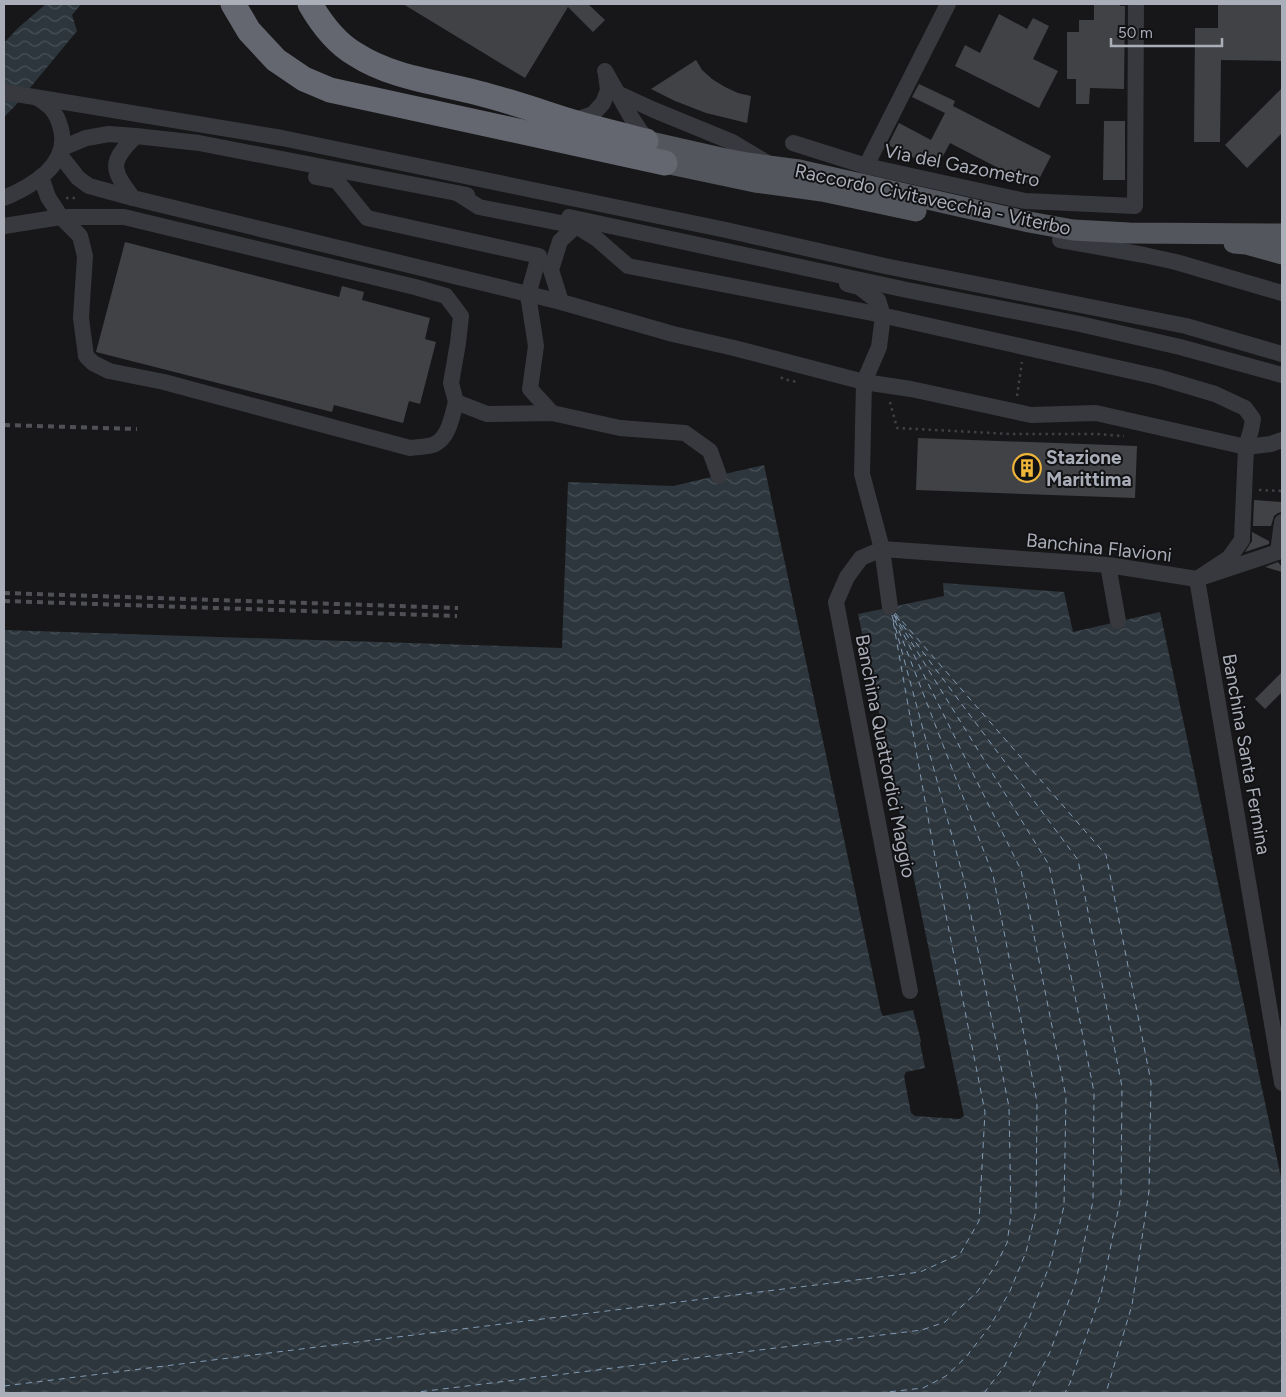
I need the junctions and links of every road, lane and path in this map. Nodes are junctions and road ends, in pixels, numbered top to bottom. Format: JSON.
{"nodes":[{"id":1,"x":233,"y":4,"type":"edge"},
{"id":2,"x":310,"y":4,"type":"edge"},
{"id":3,"x":948,"y":4,"type":"edge"},
{"id":4,"x":1136,"y":4,"type":"edge"},
{"id":5,"x":4,"y":92,"type":"edge"},
{"id":6,"x":617,"y":93,"type":"junction"},
{"id":7,"x":38,"y":98,"type":"junction"},
{"id":8,"x":572,"y":122,"type":"junction"},
{"id":9,"x":136,"y":136,"type":"junction"},
{"id":10,"x":646,"y":141,"type":"junction"},
{"id":11,"x":793,"y":143,"type":"dead end"},
{"id":12,"x":61,"y":152,"type":"junction"},
{"id":13,"x":257,"y":155,"type":"junction"},
{"id":14,"x":665,"y":163,"type":"junction"},
{"id":15,"x":773,"y":166,"type":"junction"},
{"id":16,"x":866,"y":166,"type":"junction"},
{"id":17,"x":41,"y":177,"type":"junction"},
{"id":18,"x":4,"y":198,"type":"edge"},
{"id":19,"x":133,"y":198,"type":"junction"},
{"id":20,"x":61,"y":217,"type":"junction"},
{"id":21,"x":580,"y":223,"type":"junction"},
{"id":22,"x":4,"y":226,"type":"edge"},
{"id":23,"x":1282,"y":234,"type":"edge"},
{"id":24,"x":1060,"y":240,"type":"junction"},
{"id":25,"x":734,"y":253,"type":"junction"},
{"id":26,"x":1282,"y":254,"type":"edge"},
{"id":27,"x":1282,"y":293,"type":"edge"},
{"id":28,"x":528,"y":295,"type":"junction"},
{"id":29,"x":561,"y":302,"type":"junction"},
{"id":30,"x":883,"y":316,"type":"junction"},
{"id":31,"x":1282,"y":354,"type":"edge"},
{"id":32,"x":1280,"y":375,"type":"edge"},
{"id":33,"x":864,"y":382,"type":"junction"},
{"id":34,"x":456,"y":402,"type":"junction"},
{"id":35,"x":552,"y":413,"type":"junction"},
{"id":36,"x":1282,"y":440,"type":"edge"},
{"id":37,"x":1246,"y":447,"type":"junction"},
{"id":38,"x":719,"y":476,"type":"dead end"},
{"id":39,"x":1282,"y":522,"type":"edge"},
{"id":40,"x":882,"y":549,"type":"junction"},
{"id":41,"x":1108,"y":565,"type":"junction"},
{"id":42,"x":1197,"y":578,"type":"junction"},
{"id":43,"x":890,"y":607,"type":"dead end"},
{"id":44,"x":1118,"y":621,"type":"dead end"},
{"id":45,"x":910,"y":991,"type":"dead end"},
{"id":46,"x":1282,"y":1083,"type":"edge"}],
"edges":[{"from":1,"to":14,"type":"highway"},
{"from":2,"to":8,"type":"highway"},
{"from":3,"to":16,"type":"street"},
{"from":4,"to":16,"type":"street","name":"Via del Gazometro"},
{"from":5,"to":7,"type":"street"},
{"from":6,"to":8,"type":"street"},
{"from":6,"to":10,"type":"street"},
{"from":6,"to":15,"type":"street"},
{"from":7,"to":12,"type":"street"},
{"from":7,"to":31,"type":"street"},
{"from":8,"to":10,"type":"highway"},
{"from":9,"to":12,"type":"street"},
{"from":9,"to":13,"type":"street"},
{"from":9,"to":19,"type":"street"},
{"from":10,"to":14,"type":"street"},
{"from":10,"to":15,"type":"main road","name":"Raccordo Civitavecchia - Viterbo"},
{"from":11,"to":16,"type":"street","name":"Via del Gazometro"},
{"from":12,"to":17,"type":"street"},
{"from":12,"to":19,"type":"street"},
{"from":13,"to":21,"type":"street"},
{"from":13,"to":28,"type":"street"},
{"from":14,"to":24,"type":"main road","name":"Raccordo Civitavecchia - Viterbo"},
{"from":15,"to":23,"type":"main road","name":"Raccordo Civitavecchia - Viterbo"},
{"from":17,"to":18,"type":"street"},
{"from":17,"to":20,"type":"street"},
{"from":19,"to":28,"type":"street"},
{"from":20,"to":22,"type":"street"},
{"from":20,"to":34,"type":"street"},
{"from":20,"to":34,"type":"street"},
{"from":21,"to":25,"type":"street"},
{"from":21,"to":29,"type":"street"},
{"from":21,"to":30,"type":"street"},
{"from":24,"to":26,"type":"main road","name":"Raccordo Civitavecchia - Viterbo"},
{"from":24,"to":27,"type":"street"},
{"from":25,"to":30,"type":"street"},
{"from":25,"to":32,"type":"street"},
{"from":28,"to":29,"type":"street"},
{"from":28,"to":35,"type":"street"},
{"from":29,"to":33,"type":"street"},
{"from":30,"to":33,"type":"street"},
{"from":30,"to":37,"type":"street"},
{"from":33,"to":37,"type":"street"},
{"from":33,"to":40,"type":"street"},
{"from":34,"to":35,"type":"street"},
{"from":35,"to":38,"type":"street"},
{"from":36,"to":37,"type":"street"},
{"from":37,"to":42,"type":"street"},
{"from":39,"to":42,"type":"street","name":"Banchina Flavioni"},
{"from":40,"to":41,"type":"street","name":"Banchina Flavioni"},
{"from":40,"to":43,"type":"street"},
{"from":40,"to":45,"type":"street","name":"Banchina Quattordici Maggio"},
{"from":41,"to":42,"type":"street","name":"Banchina Flavioni"},
{"from":41,"to":44,"type":"street"},
{"from":42,"to":46,"type":"street","name":"Banchina Santa Fermina"}]}
